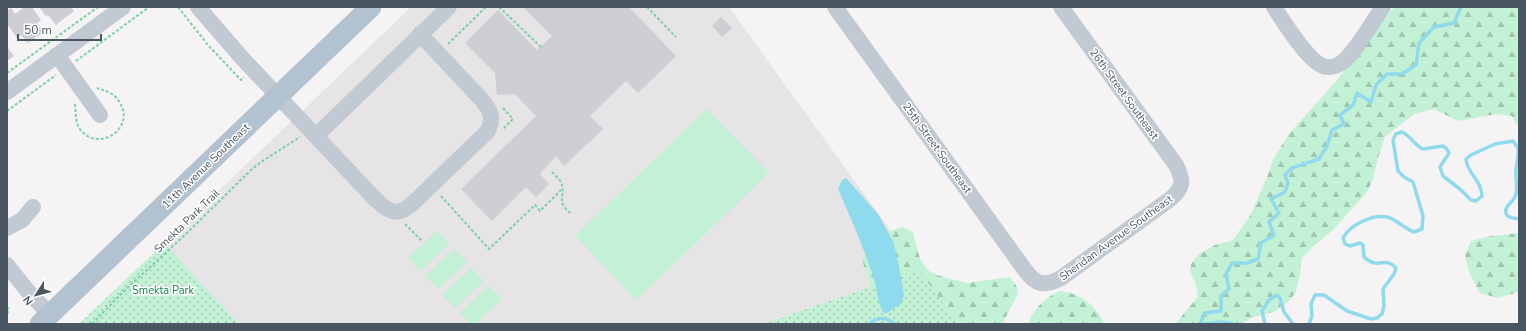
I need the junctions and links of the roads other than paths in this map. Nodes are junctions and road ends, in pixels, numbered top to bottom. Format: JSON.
{"nodes":[{"id":1,"x":123,"y":7,"type":"edge"},
{"id":2,"x":198,"y":7,"type":"edge"},
{"id":3,"x":371,"y":7,"type":"edge"},
{"id":4,"x":449,"y":7,"type":"edge"},
{"id":5,"x":835,"y":7,"type":"edge"},
{"id":6,"x":1061,"y":7,"type":"edge"},
{"id":7,"x":1274,"y":7,"type":"edge"},
{"id":8,"x":1383,"y":7,"type":"edge"},
{"id":9,"x":420,"y":34,"type":"junction"},
{"id":10,"x":57,"y":55,"type":"junction"},
{"id":11,"x":7,"y":92,"type":"edge"},
{"id":12,"x":278,"y":97,"type":"junction"},
{"id":13,"x":100,"y":115,"type":"dead end"},
{"id":14,"x":308,"y":137,"type":"junction"},
{"id":15,"x":1182,"y":183,"type":"joint"},
{"id":16,"x":33,"y":207,"type":"dead end"},
{"id":17,"x":7,"y":228,"type":"edge"},
{"id":18,"x":7,"y":265,"type":"edge"},
{"id":19,"x":1042,"y":283,"type":"joint"},
{"id":20,"x":45,"y":319,"type":"edge"}],
"edges":[{"from":1,"to":10,"type":"street"},
{"from":2,"to":12,"type":"street"},
{"from":3,"to":12,"type":"main road","name":"11th Avenue Southeast"},
{"from":4,"to":9,"type":"street"},
{"from":5,"to":19,"type":"street","name":"25th Street Southeast"},
{"from":6,"to":15,"type":"street","name":"26th Street Southeast"},
{"from":7,"to":8,"type":"street"},
{"from":9,"to":14,"type":"street"},
{"from":9,"to":14,"type":"street"},
{"from":10,"to":11,"type":"street"},
{"from":10,"to":13,"type":"street"},
{"from":12,"to":14,"type":"street"},
{"from":12,"to":20,"type":"main road","name":"11th Avenue Southeast"},
{"from":15,"to":19,"type":"street","name":"Sheridan Avenue Southeast"},
{"from":16,"to":17,"type":"street"},
{"from":18,"to":20,"type":"street"}]}
